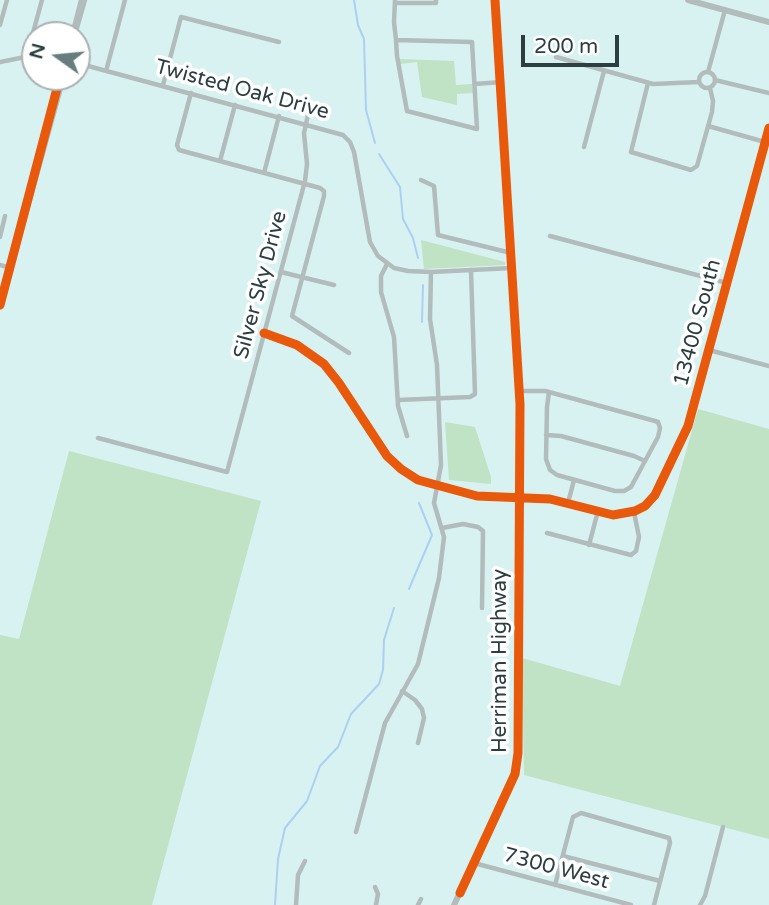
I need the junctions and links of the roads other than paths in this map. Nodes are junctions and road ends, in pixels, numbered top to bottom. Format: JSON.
{"nodes":[{"id":1,"x":7,"y":0,"type":"edge"},
{"id":2,"x":42,"y":0,"type":"edge"},
{"id":3,"x":83,"y":0,"type":"edge"},
{"id":4,"x":125,"y":0,"type":"edge"},
{"id":5,"x":495,"y":0,"type":"edge"},
{"id":6,"x":688,"y":0,"type":"edge"},
{"id":7,"x":395,"y":1,"type":"edge"},
{"id":8,"x":436,"y":1,"type":"edge"},
{"id":9,"x":725,"y":10,"type":"junction"},
{"id":10,"x":36,"y":21,"type":"edge"},
{"id":11,"x":78,"y":21,"type":"edge"},
{"id":12,"x":769,"y":22,"type":"edge"},
{"id":13,"x":0,"y":25,"type":"edge"},
{"id":14,"x":396,"y":40,"type":"junction"},
{"id":15,"x":279,"y":41,"type":"dead end"},
{"id":16,"x":21,"y":57,"type":"edge"},
{"id":17,"x":556,"y":57,"type":"dead end"},
{"id":18,"x":0,"y":61,"type":"edge"},
{"id":19,"x":91,"y":67,"type":"edge"},
{"id":20,"x":106,"y":71,"type":"junction"},
{"id":21,"x":604,"y":71,"type":"junction"},
{"id":22,"x":708,"y":72,"type":"junction"},
{"id":23,"x":715,"y":80,"type":"junction"},
{"id":24,"x":501,"y":82,"type":"junction"},
{"id":25,"x":699,"y":82,"type":"junction"},
{"id":26,"x":475,"y":83,"type":"junction"},
{"id":27,"x":648,"y":83,"type":"junction"},
{"id":28,"x":163,"y":85,"type":"junction"},
{"id":29,"x":710,"y":88,"type":"junction"},
{"id":30,"x":58,"y":91,"type":"edge"},
{"id":31,"x":191,"y":93,"type":"junction"},
{"id":32,"x":769,"y":93,"type":"edge"},
{"id":33,"x":235,"y":105,"type":"junction"},
{"id":34,"x":310,"y":106,"type":"dead end"},
{"id":35,"x":279,"y":116,"type":"junction"},
{"id":36,"x":305,"y":123,"type":"junction"},
{"id":37,"x":708,"y":127,"type":"junction"},
{"id":38,"x":769,"y":128,"type":"edge"},
{"id":39,"x":765,"y":142,"type":"junction"},
{"id":40,"x":584,"y":147,"type":"dead end"},
{"id":41,"x":220,"y":161,"type":"junction"},
{"id":42,"x":264,"y":173,"type":"junction"},
{"id":43,"x":421,"y":180,"type":"dead end"},
{"id":44,"x":304,"y":184,"type":"junction"},
{"id":45,"x":5,"y":216,"type":"dead end"},
{"id":46,"x":2,"y":223,"type":"edge"},
{"id":47,"x":550,"y":236,"type":"dead end"},
{"id":48,"x":0,"y":237,"type":"edge"},
{"id":49,"x":511,"y":253,"type":"junction"},
{"id":50,"x":387,"y":264,"type":"junction"},
{"id":51,"x":0,"y":265,"type":"edge"},
{"id":52,"x":10,"y":268,"type":"junction"},
{"id":53,"x":512,"y":268,"type":"junction"},
{"id":54,"x":471,"y":270,"type":"junction"},
{"id":55,"x":281,"y":272,"type":"junction"},
{"id":56,"x":431,"y":272,"type":"junction"},
{"id":57,"x":303,"y":277,"type":"junction"},
{"id":58,"x":727,"y":283,"type":"junction"},
{"id":59,"x":334,"y":285,"type":"dead end"},
{"id":60,"x":0,"y":302,"type":"edge"},
{"id":61,"x":264,"y":333,"type":"junction"},
{"id":62,"x":709,"y":350,"type":"junction"},
{"id":63,"x":349,"y":353,"type":"dead end"},
{"id":64,"x":769,"y":366,"type":"edge"},
{"id":65,"x":519,"y":391,"type":"junction"},
{"id":66,"x":549,"y":392,"type":"junction"},
{"id":67,"x":439,"y":398,"type":"junction"},
{"id":68,"x":398,"y":400,"type":"junction"},
{"id":69,"x":547,"y":435,"type":"junction"},
{"id":70,"x":407,"y":436,"type":"dead end"},
{"id":71,"x":98,"y":438,"type":"dead end"},
{"id":72,"x":646,"y":461,"type":"junction"},
{"id":73,"x":574,"y":480,"type":"junction"},
{"id":74,"x":438,"y":486,"type":"junction"},
{"id":75,"x":519,"y":498,"type":"junction"},
{"id":76,"x":568,"y":503,"type":"junction"},
{"id":77,"x":598,"y":511,"type":"junction"},
{"id":78,"x":634,"y":512,"type":"junction"},
{"id":79,"x":442,"y":528,"type":"junction"},
{"id":80,"x":547,"y":533,"type":"dead end"},
{"id":81,"x":589,"y":545,"type":"junction"},
{"id":82,"x":482,"y":608,"type":"dead end"},
{"id":83,"x":402,"y":691,"type":"junction"},
{"id":84,"x":418,"y":743,"type":"dead end"},
{"id":85,"x":723,"y":827,"type":"dead end"},
{"id":86,"x":356,"y":832,"type":"dead end"},
{"id":87,"x":562,"y":856,"type":"junction"},
{"id":88,"x":305,"y":861,"type":"dead end"},
{"id":89,"x":474,"y":863,"type":"junction"},
{"id":90,"x":660,"y":881,"type":"junction"},
{"id":91,"x":555,"y":885,"type":"junction"},
{"id":92,"x":376,"y":887,"type":"dead end"},
{"id":93,"x":460,"y":893,"type":"junction"},
{"id":94,"x":605,"y":898,"type":"junction"},
{"id":95,"x":421,"y":899,"type":"dead end"},
{"id":96,"x":296,"y":905,"type":"edge"},
{"id":97,"x":376,"y":905,"type":"edge"},
{"id":98,"x":418,"y":905,"type":"edge"},
{"id":99,"x":454,"y":905,"type":"edge"},
{"id":100,"x":459,"y":905,"type":"edge"},
{"id":101,"x":602,"y":905,"type":"edge"},
{"id":102,"x":631,"y":905,"type":"edge"},
{"id":103,"x":654,"y":905,"type":"edge"},
{"id":104,"x":700,"y":905,"type":"edge"}],
"edges":[{"from":1,"to":13,"type":"street"},
{"from":2,"to":10,"type":"street"},
{"from":3,"to":11,"type":"street"},
{"from":4,"to":20,"type":"street"},
{"from":5,"to":24,"type":"main road"},
{"from":6,"to":9,"type":"main road"},
{"from":7,"to":8,"type":"street"},
{"from":7,"to":14,"type":"street"},
{"from":9,"to":12,"type":"main road"},
{"from":9,"to":22,"type":"street"},
{"from":14,"to":26,"type":"street"},
{"from":14,"to":26,"type":"street"},
{"from":15,"to":28,"type":"street"},
{"from":16,"to":18,"type":"street"},
{"from":17,"to":21,"type":"street"},
{"from":19,"to":20,"type":"street","name":"Twisted Oak Drive"},
{"from":20,"to":28,"type":"street","name":"Twisted Oak Drive"},
{"from":21,"to":27,"type":"street"},
{"from":21,"to":40,"type":"street"},
{"from":22,"to":23,"type":"street"},
{"from":22,"to":25,"type":"street"},
{"from":23,"to":29,"type":"street"},
{"from":23,"to":32,"type":"street"},
{"from":24,"to":26,"type":"street"},
{"from":24,"to":49,"type":"main road"},
{"from":25,"to":27,"type":"street"},
{"from":25,"to":29,"type":"street"},
{"from":27,"to":37,"type":"street"},
{"from":28,"to":31,"type":"street","name":"Twisted Oak Drive"},
{"from":29,"to":37,"type":"street"},
{"from":30,"to":52,"type":"street"},
{"from":31,"to":33,"type":"street","name":"Twisted Oak Drive"},
{"from":31,"to":41,"type":"street"},
{"from":33,"to":35,"type":"street","name":"Twisted Oak Drive"},
{"from":33,"to":41,"type":"street"},
{"from":34,"to":36,"type":"street","name":"Silver Sky Drive"},
{"from":35,"to":36,"type":"street","name":"Twisted Oak Drive"},
{"from":35,"to":42,"type":"street"},
{"from":36,"to":44,"type":"street","name":"Silver Sky Drive"},
{"from":36,"to":50,"type":"street","name":"Twisted Oak Drive"},
{"from":37,"to":39,"type":"street"},
{"from":38,"to":39,"type":"street","name":"13400 South"},
{"from":39,"to":58,"type":"street","name":"13400 South"},
{"from":41,"to":42,"type":"street"},
{"from":42,"to":44,"type":"street"},
{"from":43,"to":49,"type":"street"},
{"from":44,"to":55,"type":"street","name":"Silver Sky Drive"},
{"from":44,"to":57,"type":"street"},
{"from":45,"to":46,"type":"street"},
{"from":46,"to":48,"type":"street"},
{"from":47,"to":58,"type":"street"},
{"from":49,"to":53,"type":"main road","name":"Herriman Highway"},
{"from":50,"to":56,"type":"street"},
{"from":50,"to":68,"type":"street"},
{"from":51,"to":52,"type":"street"},
{"from":52,"to":60,"type":"street"},
{"from":53,"to":54,"type":"street"},
{"from":53,"to":65,"type":"main road","name":"Herriman Highway"},
{"from":54,"to":56,"type":"street"},
{"from":54,"to":67,"type":"street"},
{"from":55,"to":57,"type":"street"},
{"from":55,"to":61,"type":"street","name":"Silver Sky Drive"},
{"from":56,"to":67,"type":"street"},
{"from":57,"to":59,"type":"street"},
{"from":57,"to":63,"type":"street"},
{"from":58,"to":62,"type":"street","name":"13400 South"},
{"from":61,"to":71,"type":"street","name":"Silver Sky Drive"},
{"from":61,"to":74,"type":"street"},
{"from":62,"to":64,"type":"street"},
{"from":62,"to":78,"type":"street","name":"13400 South"},
{"from":65,"to":66,"type":"street"},
{"from":65,"to":75,"type":"main road","name":"Herriman Highway"},
{"from":66,"to":69,"type":"street"},
{"from":66,"to":72,"type":"street"},
{"from":67,"to":68,"type":"street"},
{"from":67,"to":74,"type":"street"},
{"from":68,"to":70,"type":"street"},
{"from":69,"to":72,"type":"street"},
{"from":69,"to":73,"type":"street"},
{"from":72,"to":73,"type":"street"},
{"from":73,"to":76,"type":"street"},
{"from":74,"to":75,"type":"street"},
{"from":74,"to":79,"type":"street"},
{"from":75,"to":76,"type":"street"},
{"from":75,"to":89,"type":"main road","name":"Herriman Highway"},
{"from":76,"to":77,"type":"street"},
{"from":77,"to":78,"type":"street"},
{"from":77,"to":81,"type":"street"},
{"from":78,"to":81,"type":"street"},
{"from":79,"to":82,"type":"street"},
{"from":79,"to":83,"type":"street"},
{"from":80,"to":81,"type":"street"},
{"from":83,"to":84,"type":"street"},
{"from":83,"to":86,"type":"street"},
{"from":85,"to":104,"type":"street"},
{"from":87,"to":90,"type":"street"},
{"from":87,"to":90,"type":"street"},
{"from":87,"to":91,"type":"street"},
{"from":88,"to":96,"type":"street"},
{"from":89,"to":91,"type":"street","name":"7300 West"},
{"from":89,"to":93,"type":"main road","name":"Herriman Highway"},
{"from":90,"to":103,"type":"street"},
{"from":91,"to":94,"type":"street","name":"7300 West"},
{"from":92,"to":97,"type":"street"},
{"from":93,"to":99,"type":"main road","name":"Herriman Highway"},
{"from":93,"to":100,"type":"street"},
{"from":94,"to":101,"type":"street"},
{"from":94,"to":102,"type":"street","name":"7300 West"},
{"from":95,"to":98,"type":"street"}]}
